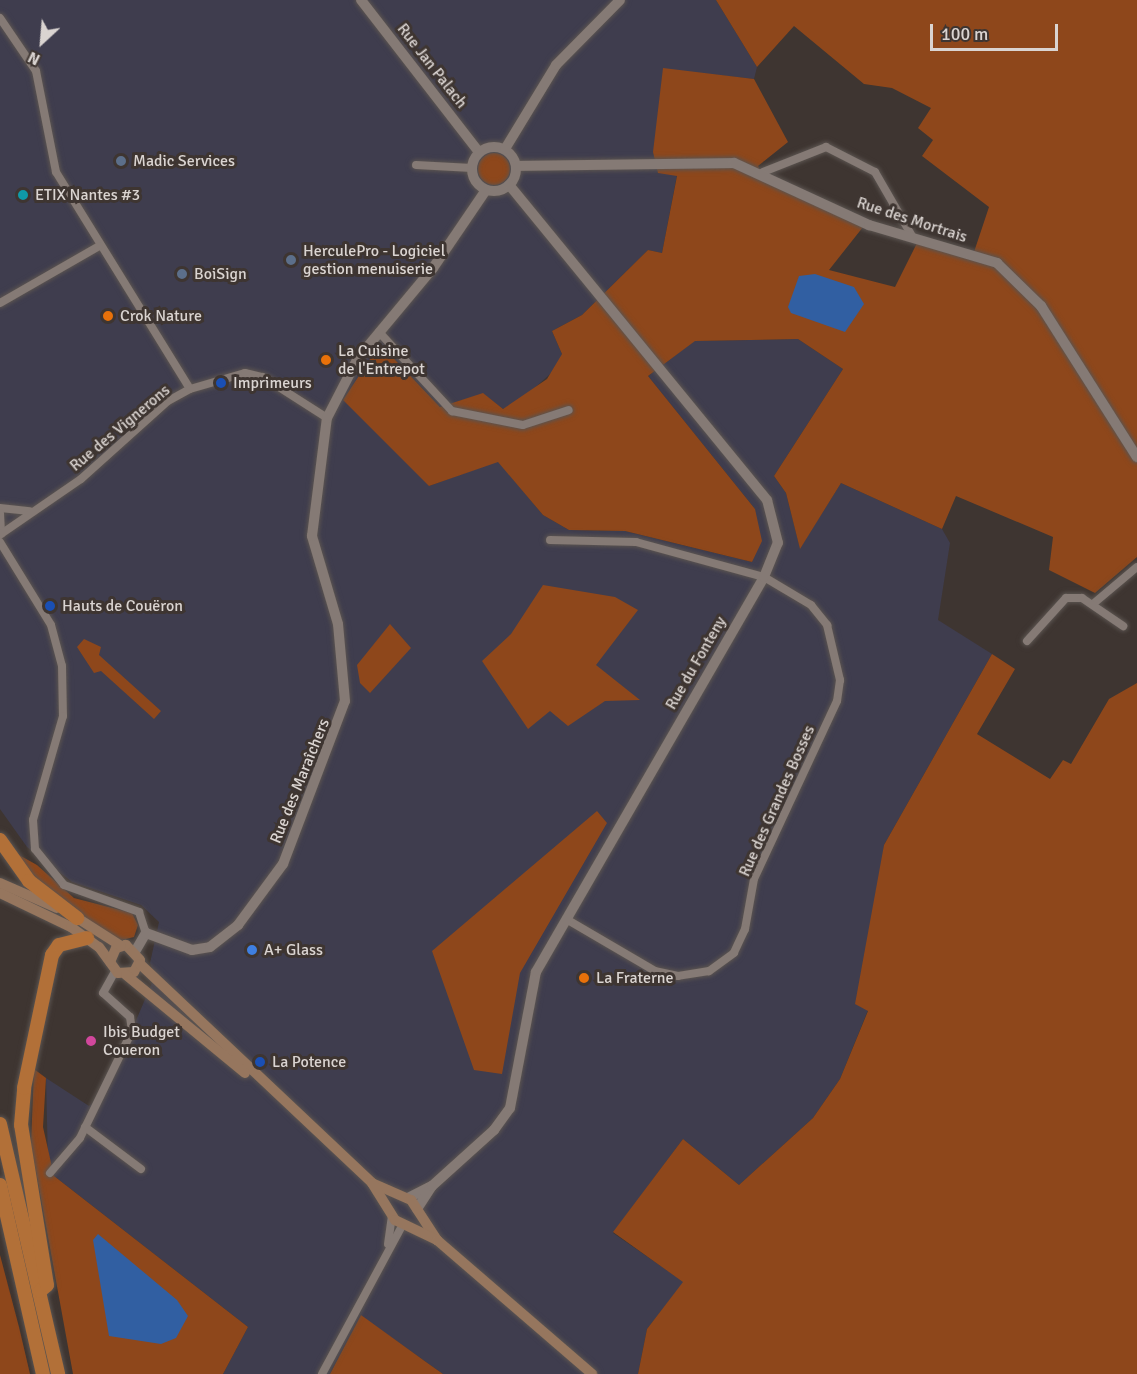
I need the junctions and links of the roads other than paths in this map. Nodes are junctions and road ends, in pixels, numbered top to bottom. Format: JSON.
{"nodes":[{"id":1,"x":361,"y":0,"type":"edge"},
{"id":2,"x":620,"y":0,"type":"edge"},
{"id":3,"x":0,"y":18,"type":"edge"},
{"id":4,"x":505,"y":149,"type":"junction"},
{"id":5,"x":479,"y":152,"type":"junction"},
{"id":6,"x":416,"y":165,"type":"dead end"},
{"id":7,"x":516,"y":166,"type":"junction"},
{"id":8,"x":472,"y":168,"type":"junction"},
{"id":9,"x":763,"y":172,"type":"junction"},
{"id":10,"x":509,"y":185,"type":"junction"},
{"id":11,"x":486,"y":189,"type":"junction"},
{"id":12,"x":912,"y":236,"type":"junction"},
{"id":13,"x":99,"y":246,"type":"junction"},
{"id":14,"x":0,"y":303,"type":"edge"},
{"id":15,"x":379,"y":332,"type":"junction"},
{"id":16,"x":190,"y":389,"type":"junction"},
{"id":17,"x":569,"y":410,"type":"dead end"},
{"id":18,"x":327,"y":418,"type":"junction"},
{"id":19,"x":1137,"y":457,"type":"edge"},
{"id":20,"x":0,"y":508,"type":"edge"},
{"id":21,"x":30,"y":511,"type":"junction"},
{"id":22,"x":0,"y":513,"type":"edge"},
{"id":23,"x":0,"y":537,"type":"edge"},
{"id":24,"x":550,"y":540,"type":"dead end"},
{"id":25,"x":1137,"y":567,"type":"edge"},
{"id":26,"x":764,"y":577,"type":"junction"},
{"id":27,"x":1093,"y":604,"type":"junction"},
{"id":28,"x":1123,"y":626,"type":"dead end"},
{"id":29,"x":1027,"y":641,"type":"dead end"},
{"id":30,"x":0,"y":840,"type":"edge"},
{"id":31,"x":0,"y":882,"type":"edge"},
{"id":32,"x":0,"y":893,"type":"edge"},
{"id":33,"x":77,"y":918,"type":"junction"},
{"id":34,"x":566,"y":919,"type":"junction"},
{"id":35,"x":146,"y":933,"type":"junction"},
{"id":36,"x":87,"y":938,"type":"junction"},
{"id":37,"x":121,"y":946,"type":"junction"},
{"id":38,"x":136,"y":950,"type":"junction"},
{"id":39,"x":140,"y":964,"type":"junction"},
{"id":40,"x":112,"y":966,"type":"junction"},
{"id":41,"x":126,"y":975,"type":"junction"},
{"id":42,"x":265,"y":1086,"type":"junction"},
{"id":43,"x":0,"y":1124,"type":"edge"},
{"id":44,"x":86,"y":1127,"type":"junction"},
{"id":45,"x":141,"y":1168,"type":"dead end"},
{"id":46,"x":50,"y":1173,"type":"dead end"},
{"id":47,"x":372,"y":1183,"type":"junction"},
{"id":48,"x":0,"y":1185,"type":"edge"},
{"id":49,"x":432,"y":1186,"type":"junction"},
{"id":50,"x":404,"y":1198,"type":"junction"},
{"id":51,"x":417,"y":1211,"type":"junction"},
{"id":52,"x":391,"y":1213,"type":"junction"},
{"id":53,"x":4,"y":1217,"type":"edge"},
{"id":54,"x":405,"y":1224,"type":"junction"},
{"id":55,"x":437,"y":1240,"type":"junction"},
{"id":56,"x":388,"y":1244,"type":"junction"},
{"id":57,"x":40,"y":1292,"type":"junction"},
{"id":58,"x":43,"y":1374,"type":"edge"},
{"id":59,"x":58,"y":1374,"type":"edge"},
{"id":60,"x":322,"y":1374,"type":"edge"},
{"id":61,"x":592,"y":1374,"type":"edge"}],
"edges":[{"from":1,"to":5,"type":"street","name":"Rue Jan Palach"},
{"from":2,"to":4,"type":"street"},
{"from":3,"to":13,"type":"street"},
{"from":4,"to":5,"type":"street"},
{"from":4,"to":7,"type":"street"},
{"from":5,"to":8,"type":"street"},
{"from":6,"to":8,"type":"street"},
{"from":7,"to":9,"type":"street","name":"Rue des Mortrais"},
{"from":7,"to":10,"type":"street"},
{"from":8,"to":11,"type":"street"},
{"from":9,"to":12,"type":"street","name":"Rue des Mortrais"},
{"from":9,"to":12,"type":"street"},
{"from":10,"to":11,"type":"street"},
{"from":10,"to":26,"type":"street","name":"Rue du Fonteny"},
{"from":11,"to":15,"type":"street","name":"Rue des Maraîchers"},
{"from":12,"to":19,"type":"street","name":"Rue des Mortrais"},
{"from":13,"to":14,"type":"street"},
{"from":13,"to":16,"type":"street"},
{"from":15,"to":17,"type":"street"},
{"from":15,"to":18,"type":"street","name":"Rue des Maraîchers"},
{"from":16,"to":18,"type":"street","name":"Rue des Vignerons"},
{"from":16,"to":21,"type":"street","name":"Rue des Vignerons"},
{"from":18,"to":35,"type":"street","name":"Rue des Maraîchers"},
{"from":20,"to":21,"type":"street"},
{"from":21,"to":23,"type":"street","name":"Rue des Vignerons"},
{"from":22,"to":23,"type":"street"},
{"from":23,"to":35,"type":"street"},
{"from":24,"to":26,"type":"street","name":"Rue des Grandes Bosses"},
{"from":25,"to":27,"type":"street"},
{"from":26,"to":34,"type":"street","name":"Rue du Fonteny"},
{"from":26,"to":34,"type":"street","name":"Rue des Grandes Bosses"},
{"from":27,"to":28,"type":"street"},
{"from":27,"to":29,"type":"street"},
{"from":30,"to":33,"type":"highway"},
{"from":31,"to":33,"type":"main road"},
{"from":32,"to":36,"type":"main road"},
{"from":33,"to":37,"type":"main road"},
{"from":34,"to":49,"type":"street","name":"Rue du Fonteny"},
{"from":35,"to":38,"type":"street"},
{"from":36,"to":40,"type":"main road"},
{"from":36,"to":57,"type":"highway"},
{"from":37,"to":38,"type":"main road"},
{"from":37,"to":40,"type":"main road"},
{"from":38,"to":39,"type":"main road"},
{"from":39,"to":41,"type":"main road"},
{"from":39,"to":42,"type":"main road"},
{"from":40,"to":41,"type":"main road"},
{"from":40,"to":44,"type":"street"},
{"from":41,"to":42,"type":"main road"},
{"from":42,"to":47,"type":"main road"},
{"from":43,"to":57,"type":"highway"},
{"from":44,"to":45,"type":"street"},
{"from":44,"to":46,"type":"street"},
{"from":47,"to":50,"type":"main road"},
{"from":47,"to":52,"type":"main road"},
{"from":48,"to":53,"type":"highway"},
{"from":49,"to":50,"type":"street","name":"Rue du Fonteny"},
{"from":49,"to":51,"type":"street","name":"Rue du Fonteny"},
{"from":50,"to":51,"type":"main road"},
{"from":50,"to":52,"type":"main road"},
{"from":51,"to":54,"type":"main road"},
{"from":51,"to":55,"type":"main road"},
{"from":52,"to":54,"type":"main road"},
{"from":52,"to":56,"type":"street"},
{"from":53,"to":58,"type":"highway"},
{"from":54,"to":55,"type":"main road"},
{"from":54,"to":56,"type":"street"},
{"from":55,"to":61,"type":"main road"},
{"from":56,"to":60,"type":"street"},
{"from":57,"to":59,"type":"highway"}]}
